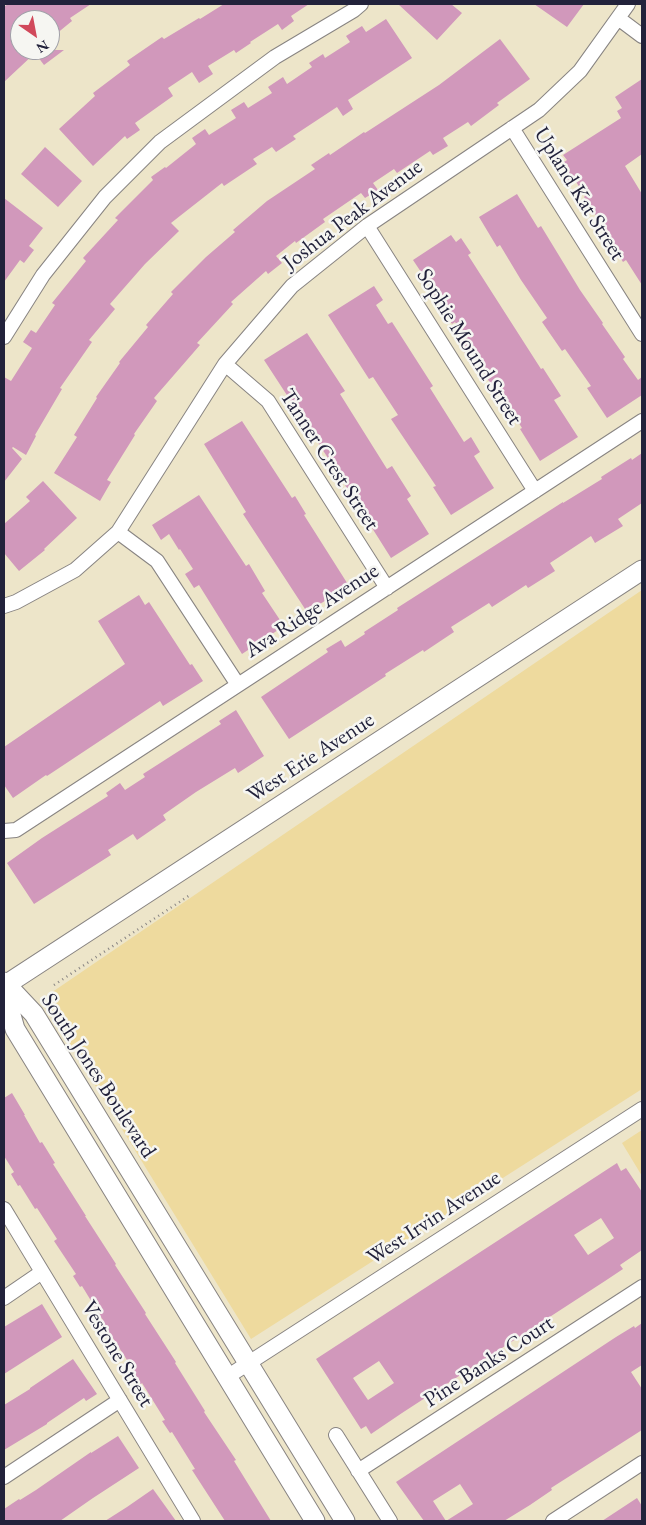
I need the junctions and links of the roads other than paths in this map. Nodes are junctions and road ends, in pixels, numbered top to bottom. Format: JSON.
{"nodes":[{"id":1,"x":361,"y":4,"type":"edge"},
{"id":2,"x":628,"y":4,"type":"edge"},
{"id":3,"x":618,"y":18,"type":"junction"},
{"id":4,"x":642,"y":36,"type":"edge"},
{"id":5,"x":512,"y":128,"type":"junction"},
{"id":6,"x":367,"y":226,"type":"junction"},
{"id":7,"x":642,"y":334,"type":"edge"},
{"id":8,"x":4,"y":337,"type":"edge"},
{"id":9,"x":225,"y":364,"type":"junction"},
{"id":10,"x":642,"y":421,"type":"edge"},
{"id":11,"x":535,"y":491,"type":"junction"},
{"id":12,"x":118,"y":532,"type":"junction"},
{"id":13,"x":642,"y":570,"type":"edge"},
{"id":14,"x":386,"y":588,"type":"junction"},
{"id":15,"x":4,"y":606,"type":"edge"},
{"id":16,"x":238,"y":685,"type":"junction"},
{"id":17,"x":4,"y":831,"type":"edge"},
{"id":18,"x":4,"y":984,"type":"edge"},
{"id":19,"x":642,"y":1108,"type":"edge"},
{"id":20,"x":4,"y":1209,"type":"edge"},
{"id":21,"x":42,"y":1272,"type":"junction"},
{"id":22,"x":642,"y":1287,"type":"edge"},
{"id":23,"x":4,"y":1298,"type":"edge"},
{"id":24,"x":248,"y":1363,"type":"junction"},
{"id":25,"x":227,"y":1377,"type":"junction"},
{"id":26,"x":120,"y":1400,"type":"junction"},
{"id":27,"x":336,"y":1435,"type":"dead end"},
{"id":28,"x":642,"y":1463,"type":"edge"},
{"id":29,"x":358,"y":1471,"type":"junction"},
{"id":30,"x":4,"y":1477,"type":"edge"},
{"id":31,"x":193,"y":1521,"type":"edge"},
{"id":32,"x":315,"y":1521,"type":"edge"},
{"id":33,"x":346,"y":1521,"type":"edge"},
{"id":34,"x":390,"y":1521,"type":"edge"},
{"id":35,"x":553,"y":1521,"type":"edge"}],
"edges":[{"from":1,"to":8,"type":"street"},
{"from":2,"to":3,"type":"street","name":"Joshua Peak Avenue"},
{"from":3,"to":4,"type":"street"},
{"from":3,"to":5,"type":"street","name":"Joshua Peak Avenue"},
{"from":5,"to":6,"type":"street","name":"Joshua Peak Avenue"},
{"from":5,"to":7,"type":"street","name":"Upland Kat Street"},
{"from":6,"to":9,"type":"street","name":"Joshua Peak Avenue"},
{"from":6,"to":11,"type":"street","name":"Sophie Mound Street"},
{"from":9,"to":12,"type":"street","name":"Joshua Peak Avenue"},
{"from":9,"to":14,"type":"street","name":"Tanner Crest Street"},
{"from":10,"to":11,"type":"street","name":"Ava Ridge Avenue"},
{"from":11,"to":14,"type":"street","name":"Ava Ridge Avenue"},
{"from":12,"to":15,"type":"street","name":"Joshua Peak Avenue"},
{"from":12,"to":16,"type":"street"},
{"from":13,"to":18,"type":"street","name":"West Erie Avenue"},
{"from":14,"to":16,"type":"street","name":"Ava Ridge Avenue"},
{"from":16,"to":17,"type":"street","name":"Ava Ridge Avenue"},
{"from":18,"to":24,"type":"street","name":"South Jones Boulevard"},
{"from":18,"to":25,"type":"street","name":"South Jones Boulevard"},
{"from":19,"to":24,"type":"street","name":"West Irvin Avenue"},
{"from":20,"to":21,"type":"street","name":"Vestone Street"},
{"from":21,"to":23,"type":"street"},
{"from":21,"to":26,"type":"street","name":"Vestone Street"},
{"from":22,"to":29,"type":"street","name":"Pine Banks Court"},
{"from":24,"to":25,"type":"street","name":"West Irvin Avenue"},
{"from":24,"to":33,"type":"street","name":"South Jones Boulevard"},
{"from":25,"to":32,"type":"street","name":"South Jones Boulevard"},
{"from":26,"to":30,"type":"street"},
{"from":26,"to":31,"type":"street","name":"Vestone Street"},
{"from":27,"to":29,"type":"street"},
{"from":28,"to":35,"type":"street"},
{"from":29,"to":34,"type":"street"}]}
